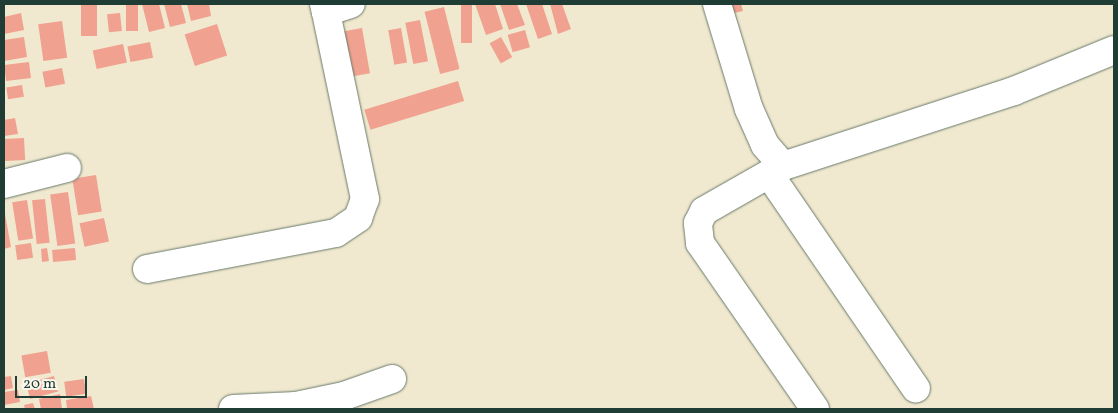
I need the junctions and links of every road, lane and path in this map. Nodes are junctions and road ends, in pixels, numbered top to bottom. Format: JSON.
{"nodes":[{"id":1,"x":717,"y":4,"type":"edge"},
{"id":2,"x":333,"y":6,"type":"edge"},
{"id":3,"x":1114,"y":50,"type":"edge"},
{"id":4,"x":67,"y":168,"type":"dead end"},
{"id":5,"x":776,"y":170,"type":"junction"},
{"id":6,"x":4,"y":184,"type":"edge"},
{"id":7,"x":147,"y":269,"type":"dead end"},
{"id":8,"x":392,"y":379,"type":"dead end"},
{"id":9,"x":916,"y":389,"type":"dead end"},
{"id":10,"x":233,"y":409,"type":"edge"},
{"id":11,"x":815,"y":409,"type":"edge"}],
"edges":[{"from":1,"to":5,"type":"street"},
{"from":2,"to":7,"type":"street"},
{"from":3,"to":5,"type":"street"},
{"from":4,"to":6,"type":"street"},
{"from":5,"to":9,"type":"street"},
{"from":5,"to":11,"type":"street"},
{"from":8,"to":10,"type":"street"}]}
